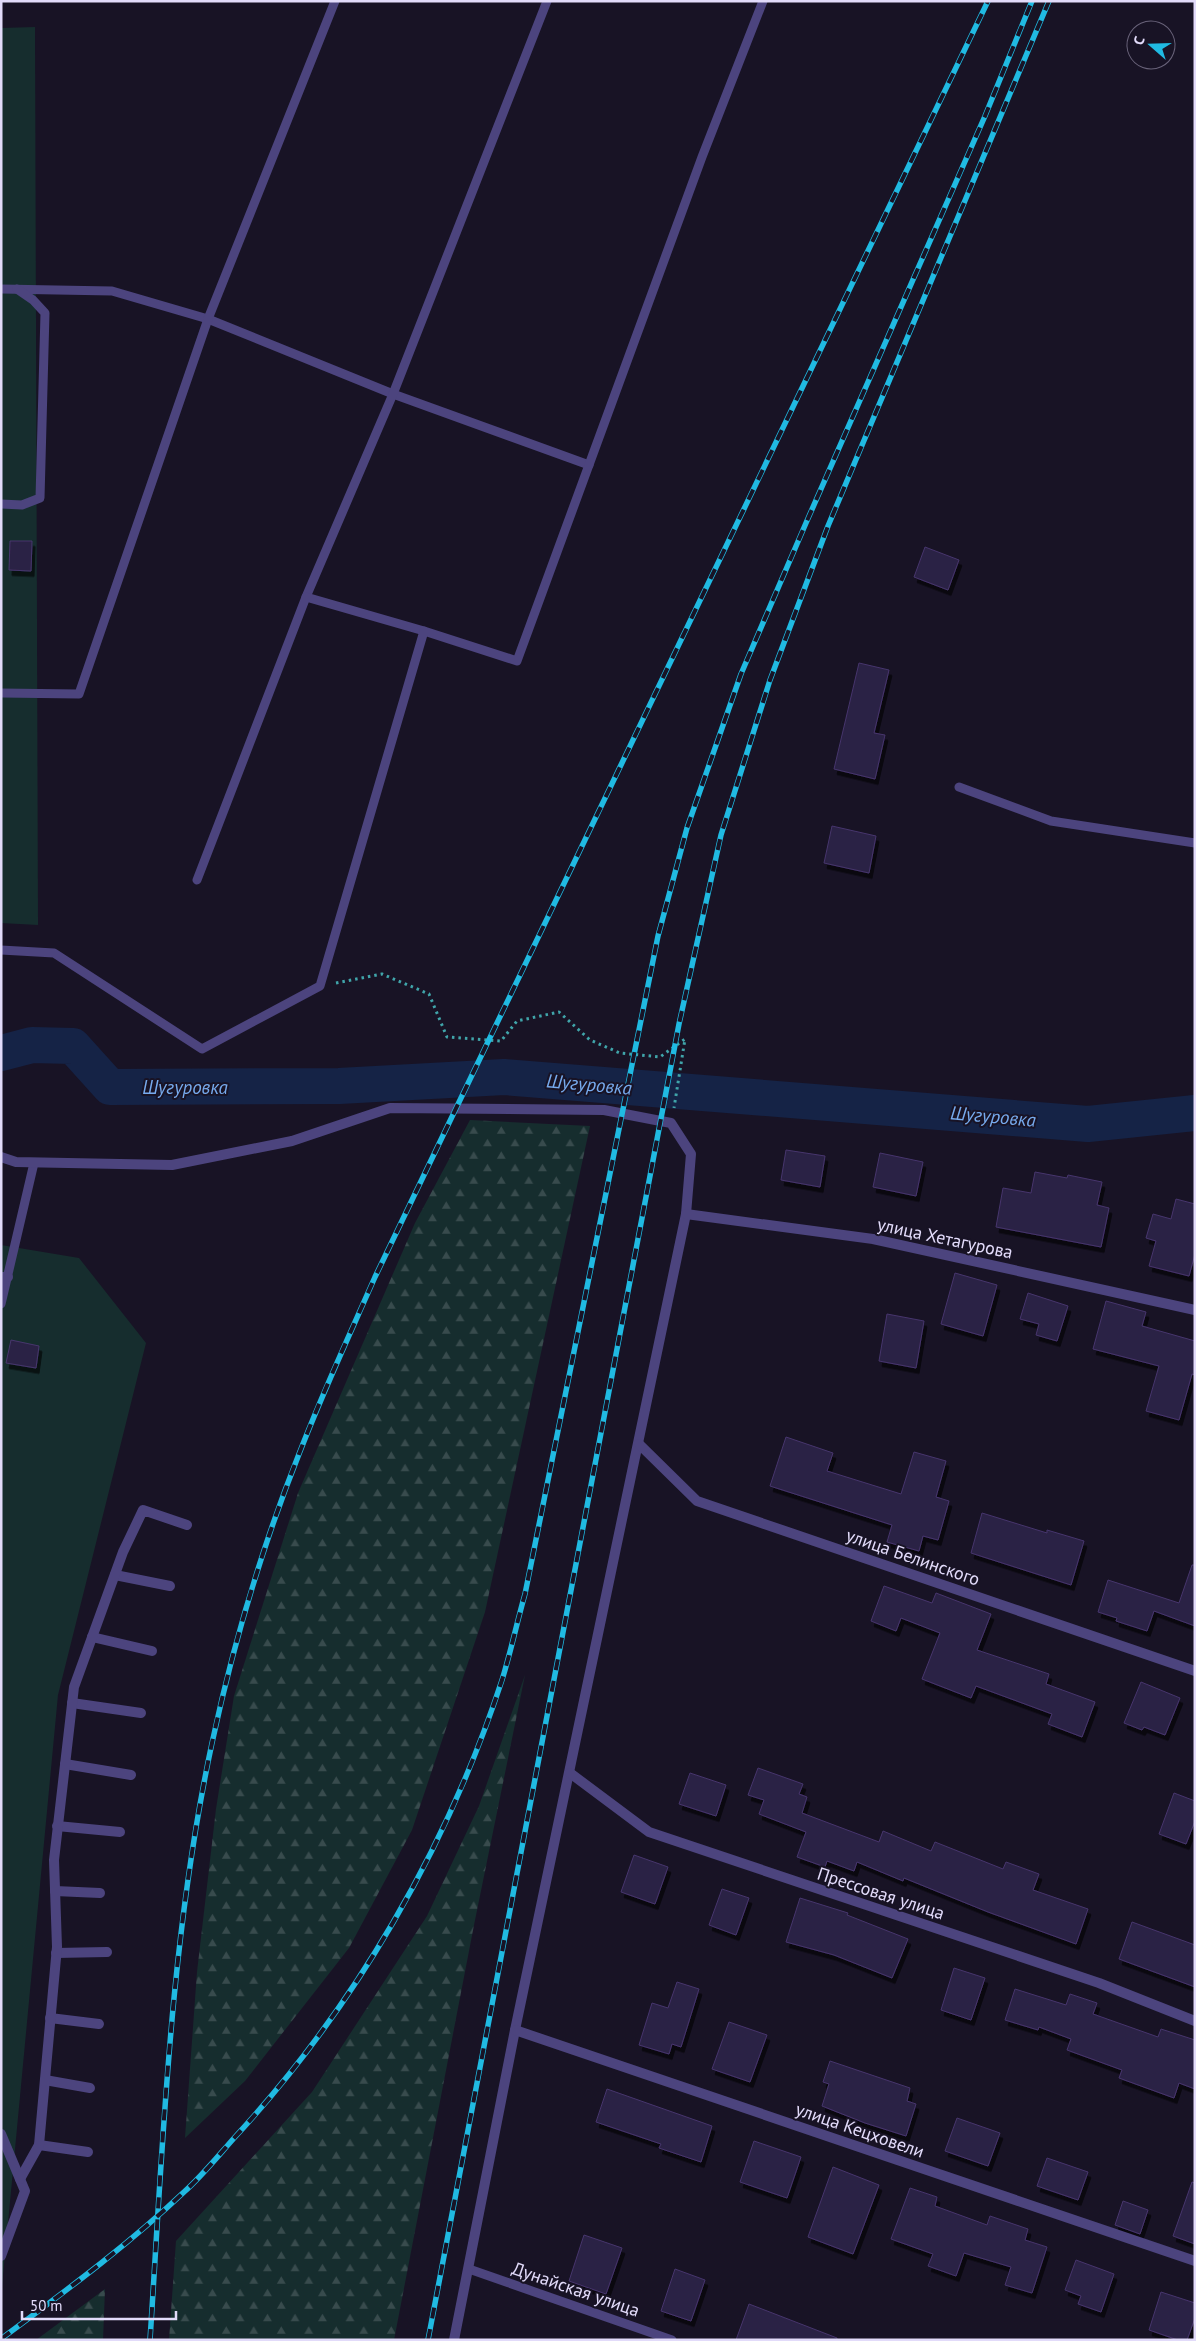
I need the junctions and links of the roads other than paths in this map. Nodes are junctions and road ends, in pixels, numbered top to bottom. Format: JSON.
{"nodes":[{"id":1,"x":335,"y":1,"type":"edge"},
{"id":2,"x":547,"y":1,"type":"edge"},
{"id":3,"x":763,"y":1,"type":"edge"},
{"id":4,"x":1,"y":289,"type":"edge"},
{"id":5,"x":17,"y":289,"type":"junction"},
{"id":6,"x":208,"y":319,"type":"junction"},
{"id":7,"x":393,"y":394,"type":"junction"},
{"id":8,"x":589,"y":465,"type":"junction"},
{"id":9,"x":1,"y":504,"type":"edge"},
{"id":10,"x":306,"y":597,"type":"junction"},
{"id":11,"x":424,"y":631,"type":"junction"},
{"id":12,"x":1,"y":693,"type":"edge"},
{"id":13,"x":959,"y":787,"type":"dead end"},
{"id":14,"x":1195,"y":842,"type":"edge"},
{"id":15,"x":197,"y":880,"type":"dead end"},
{"id":16,"x":1,"y":950,"type":"edge"},
{"id":17,"x":1,"y":1158,"type":"edge"},
{"id":18,"x":34,"y":1163,"type":"junction"},
{"id":19,"x":686,"y":1214,"type":"junction"},
{"id":20,"x":4,"y":1277,"type":"edge"},
{"id":21,"x":1,"y":1304,"type":"edge"},
{"id":22,"x":1195,"y":1310,"type":"edge"},
{"id":23,"x":639,"y":1444,"type":"junction"},
{"id":24,"x":187,"y":1525,"type":"dead end"},
{"id":25,"x":115,"y":1575,"type":"junction"},
{"id":26,"x":170,"y":1586,"type":"dead end"},
{"id":27,"x":92,"y":1637,"type":"junction"},
{"id":28,"x":152,"y":1651,"type":"dead end"},
{"id":29,"x":1195,"y":1671,"type":"edge"},
{"id":30,"x":72,"y":1702,"type":"junction"},
{"id":31,"x":141,"y":1713,"type":"dead end"},
{"id":32,"x":65,"y":1764,"type":"junction"},
{"id":33,"x":570,"y":1773,"type":"junction"},
{"id":34,"x":131,"y":1775,"type":"dead end"},
{"id":35,"x":58,"y":1826,"type":"junction"},
{"id":36,"x":120,"y":1832,"type":"dead end"},
{"id":37,"x":55,"y":1891,"type":"junction"},
{"id":38,"x":100,"y":1893,"type":"dead end"},
{"id":39,"x":107,"y":1952,"type":"dead end"},
{"id":40,"x":56,"y":1953,"type":"junction"},
{"id":41,"x":50,"y":2018,"type":"junction"},
{"id":42,"x":1195,"y":2021,"type":"edge"},
{"id":43,"x":99,"y":2024,"type":"dead end"},
{"id":44,"x":515,"y":2030,"type":"junction"},
{"id":45,"x":45,"y":2080,"type":"junction"},
{"id":46,"x":90,"y":2088,"type":"dead end"},
{"id":47,"x":1,"y":2134,"type":"edge"},
{"id":48,"x":39,"y":2145,"type":"junction"},
{"id":49,"x":88,"y":2152,"type":"dead end"},
{"id":50,"x":20,"y":2179,"type":"junction"},
{"id":51,"x":1,"y":2256,"type":"edge"},
{"id":52,"x":1195,"y":2261,"type":"edge"},
{"id":53,"x":469,"y":2269,"type":"junction"},
{"id":54,"x":454,"y":2340,"type":"edge"},
{"id":55,"x":672,"y":2340,"type":"edge"}],
"edges":[{"from":1,"to":6,"type":"lane"},
{"from":2,"to":7,"type":"lane"},
{"from":3,"to":8,"type":"lane"},
{"from":4,"to":5,"type":"lane"},
{"from":5,"to":6,"type":"lane"},
{"from":5,"to":9,"type":"lane"},
{"from":6,"to":7,"type":"lane"},
{"from":6,"to":12,"type":"lane"},
{"from":7,"to":8,"type":"lane"},
{"from":7,"to":10,"type":"lane"},
{"from":8,"to":11,"type":"lane"},
{"from":10,"to":11,"type":"lane"},
{"from":10,"to":15,"type":"lane"},
{"from":11,"to":16,"type":"lane"},
{"from":13,"to":14,"type":"lane"},
{"from":17,"to":18,"type":"street"},
{"from":18,"to":19,"type":"street"},
{"from":18,"to":20,"type":"lane"},
{"from":19,"to":22,"type":"street","name":"улица Хетагурова"},
{"from":19,"to":23,"type":"street"},
{"from":20,"to":21,"type":"lane"},
{"from":23,"to":29,"type":"street","name":"улица Белинского"},
{"from":23,"to":33,"type":"street"},
{"from":24,"to":25,"type":"street"},
{"from":25,"to":26,"type":"street"},
{"from":25,"to":27,"type":"street"},
{"from":27,"to":28,"type":"street"},
{"from":27,"to":30,"type":"street"},
{"from":30,"to":31,"type":"street"},
{"from":30,"to":32,"type":"street"},
{"from":32,"to":34,"type":"street"},
{"from":32,"to":35,"type":"street"},
{"from":33,"to":42,"type":"street","name":"Прессовая улица"},
{"from":33,"to":44,"type":"street"},
{"from":35,"to":36,"type":"street"},
{"from":35,"to":37,"type":"street"},
{"from":37,"to":38,"type":"street"},
{"from":37,"to":40,"type":"street"},
{"from":39,"to":40,"type":"street"},
{"from":40,"to":41,"type":"street"},
{"from":41,"to":43,"type":"street"},
{"from":41,"to":45,"type":"street"},
{"from":44,"to":52,"type":"street","name":"улица Кецховели"},
{"from":44,"to":53,"type":"street"},
{"from":45,"to":46,"type":"street"},
{"from":45,"to":48,"type":"street"},
{"from":47,"to":50,"type":"street"},
{"from":48,"to":49,"type":"street"},
{"from":48,"to":50,"type":"street"},
{"from":50,"to":51,"type":"street"},
{"from":53,"to":54,"type":"street"},
{"from":53,"to":55,"type":"lane","name":"Дунайская улица"}]}
